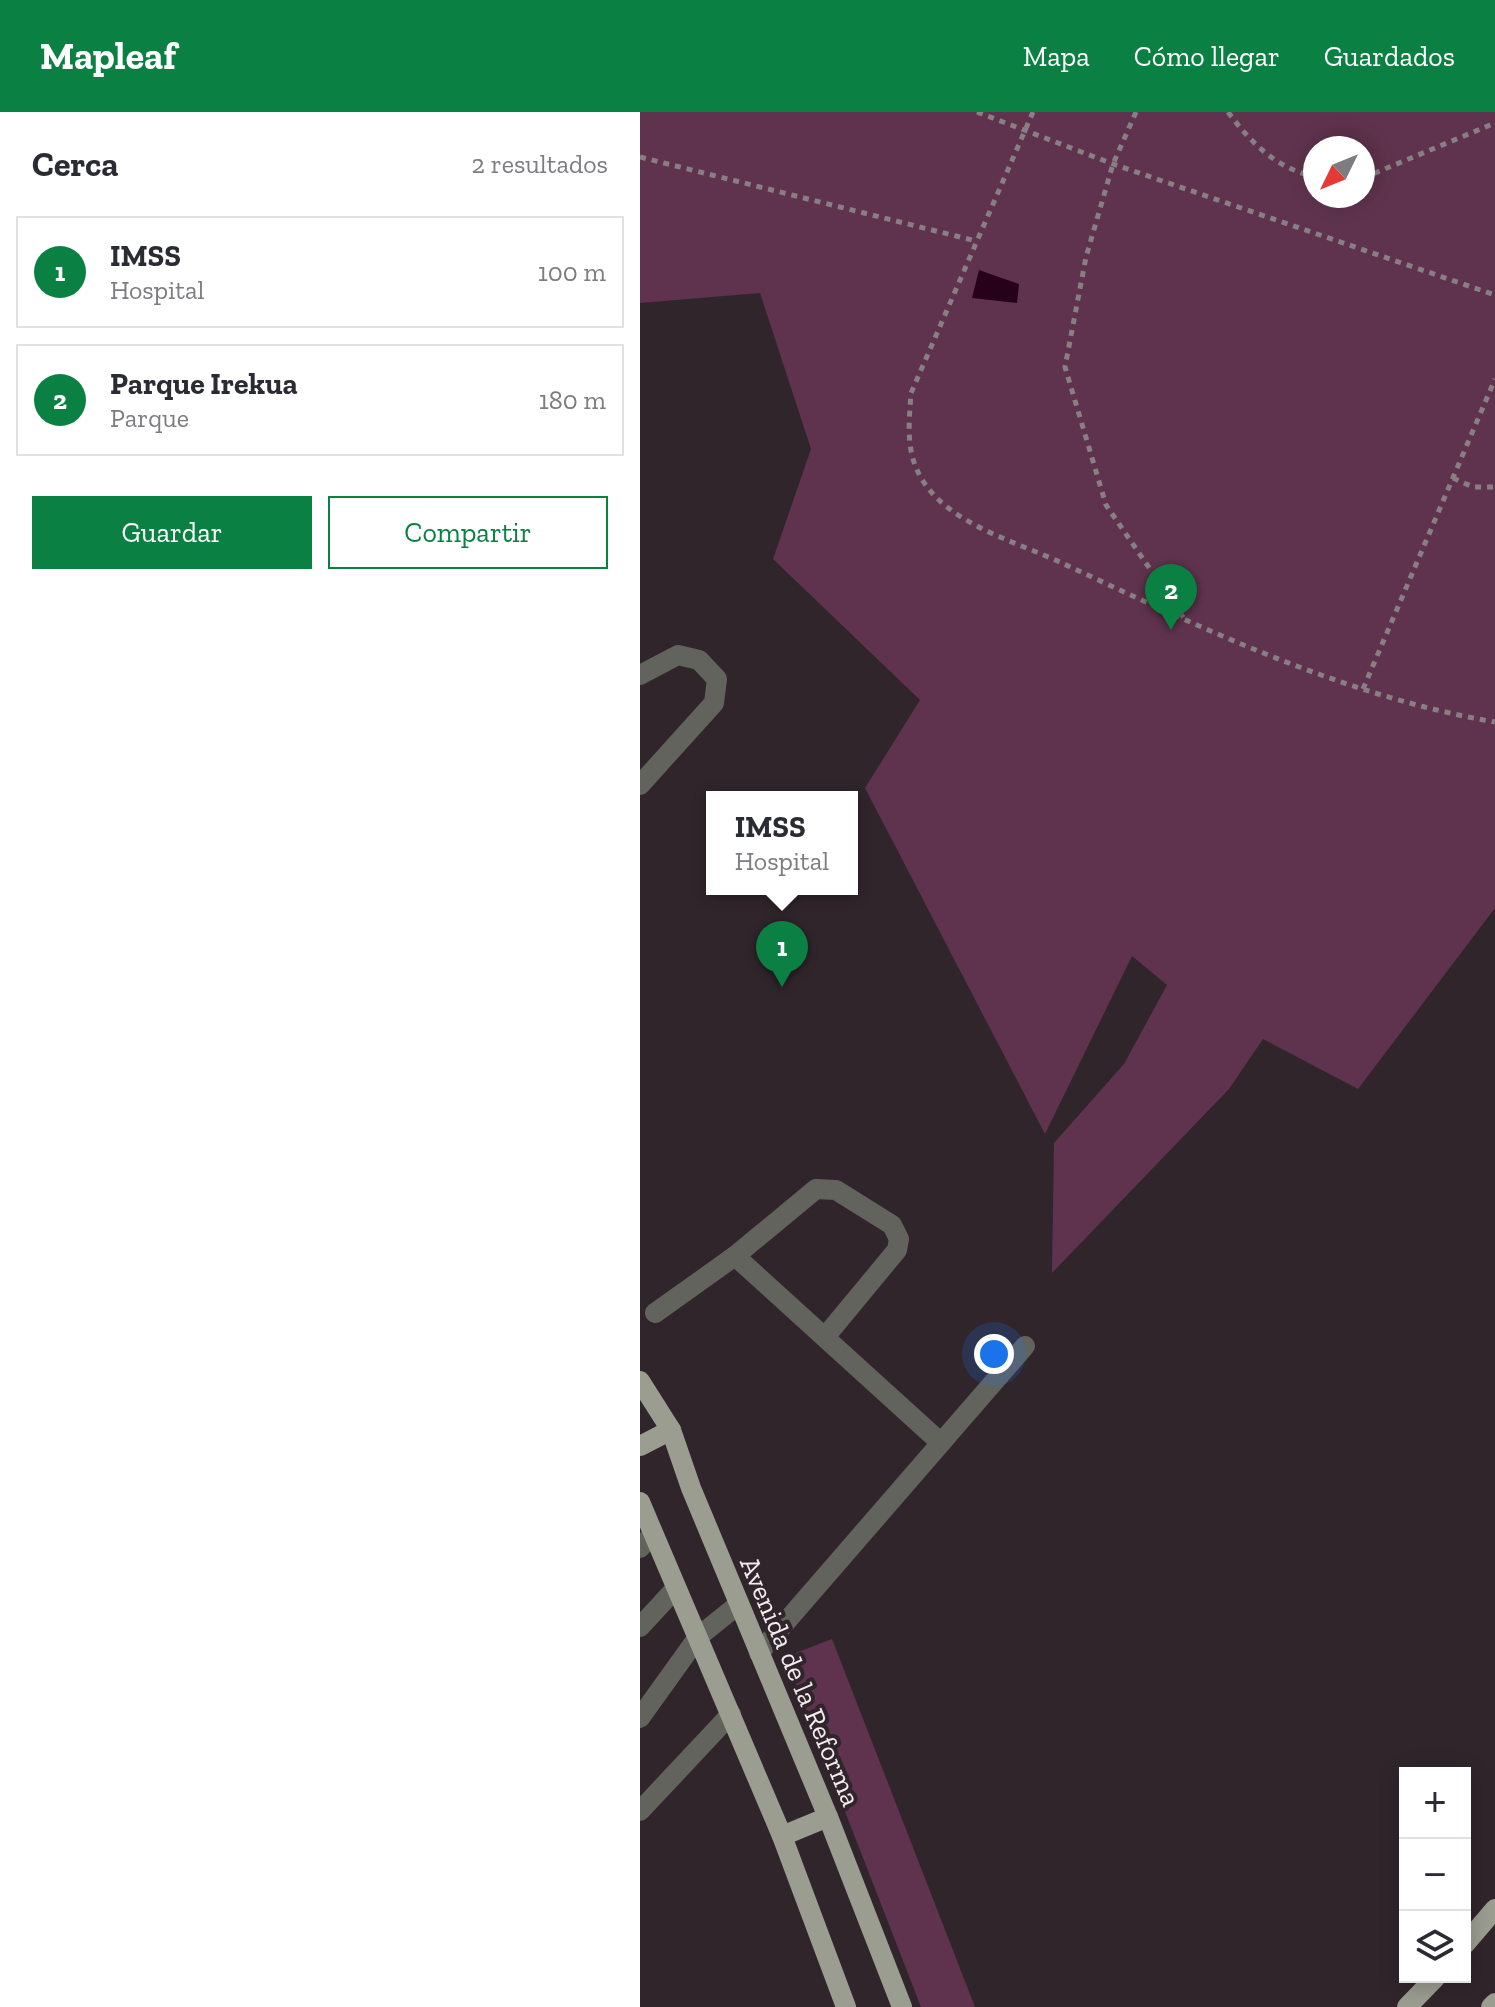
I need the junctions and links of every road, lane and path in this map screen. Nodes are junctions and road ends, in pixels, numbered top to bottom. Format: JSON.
{"nodes":[{"id":1,"x":977,"y":112,"type":"edge"},
{"id":2,"x":1033,"y":112,"type":"edge"},
{"id":3,"x":1136,"y":112,"type":"edge"},
{"id":4,"x":1228,"y":112,"type":"edge"},
{"id":5,"x":1495,"y":123,"type":"edge"},
{"id":6,"x":1023,"y":129,"type":"junction"},
{"id":7,"x":640,"y":157,"type":"edge"},
{"id":8,"x":1113,"y":164,"type":"junction"},
{"id":9,"x":1375,"y":173,"type":"edge"},
{"id":10,"x":1303,"y":174,"type":"edge"},
{"id":11,"x":976,"y":241,"type":"junction"},
{"id":12,"x":1495,"y":295,"type":"edge"},
{"id":13,"x":1495,"y":379,"type":"edge"},
{"id":14,"x":1453,"y":478,"type":"junction"},
{"id":15,"x":1495,"y":487,"type":"edge"},
{"id":16,"x":1186,"y":620,"type":"junction"},
{"id":17,"x":640,"y":675,"type":"edge"},
{"id":18,"x":1363,"y":689,"type":"junction"},
{"id":19,"x":1495,"y":722,"type":"edge"},
{"id":20,"x":640,"y":785,"type":"edge"},
{"id":21,"x":735,"y":1256,"type":"junction"},
{"id":22,"x":655,"y":1313,"type":"dead end"},
{"id":23,"x":825,"y":1337,"type":"junction"},
{"id":24,"x":1025,"y":1346,"type":"dead end"},
{"id":25,"x":640,"y":1381,"type":"edge"},
{"id":26,"x":671,"y":1430,"type":"junction"},
{"id":27,"x":941,"y":1443,"type":"junction"},
{"id":28,"x":640,"y":1446,"type":"edge"},
{"id":29,"x":640,"y":1502,"type":"edge"},
{"id":30,"x":646,"y":1541,"type":"edge"},
{"id":31,"x":676,"y":1588,"type":"junction"},
{"id":32,"x":739,"y":1604,"type":"junction"},
{"id":33,"x":640,"y":1627,"type":"edge"},
{"id":34,"x":698,"y":1637,"type":"junction"},
{"id":35,"x":759,"y":1653,"type":"junction"},
{"id":36,"x":731,"y":1714,"type":"junction"},
{"id":37,"x":640,"y":1718,"type":"edge"},
{"id":38,"x":640,"y":1811,"type":"edge"},
{"id":39,"x":828,"y":1817,"type":"junction"},
{"id":40,"x":782,"y":1836,"type":"junction"},
{"id":41,"x":1495,"y":1909,"type":"edge"},
{"id":42,"x":1471,"y":1937,"type":"edge"},
{"id":43,"x":1430,"y":1983,"type":"edge"},
{"id":44,"x":846,"y":2007,"type":"edge"},
{"id":45,"x":902,"y":2007,"type":"edge"},
{"id":46,"x":1407,"y":2007,"type":"edge"}],
"edges":[{"from":1,"to":6,"type":"path"},
{"from":2,"to":6,"type":"path"},
{"from":3,"to":8,"type":"path"},
{"from":4,"to":10,"type":"path"},
{"from":5,"to":9,"type":"path"},
{"from":6,"to":8,"type":"path"},
{"from":6,"to":11,"type":"path"},
{"from":7,"to":11,"type":"path"},
{"from":8,"to":12,"type":"path"},
{"from":8,"to":16,"type":"path"},
{"from":11,"to":16,"type":"path"},
{"from":13,"to":14,"type":"path"},
{"from":14,"to":15,"type":"path"},
{"from":14,"to":18,"type":"path"},
{"from":16,"to":18,"type":"path"},
{"from":17,"to":20,"type":"street"},
{"from":18,"to":19,"type":"path"},
{"from":21,"to":22,"type":"street"},
{"from":21,"to":23,"type":"street"},
{"from":21,"to":23,"type":"street"},
{"from":23,"to":27,"type":"street"},
{"from":24,"to":27,"type":"street"},
{"from":25,"to":26,"type":"main road","name":"Avenida de la Reforma"},
{"from":26,"to":28,"type":"main road"},
{"from":26,"to":32,"type":"main road","name":"Avenida de la Reforma"},
{"from":27,"to":35,"type":"street"},
{"from":29,"to":30,"type":"main road"},
{"from":30,"to":31,"type":"main road"},
{"from":31,"to":33,"type":"street"},
{"from":31,"to":34,"type":"main road"},
{"from":32,"to":34,"type":"street"},
{"from":32,"to":35,"type":"main road","name":"Avenida de la Reforma"},
{"from":34,"to":36,"type":"main road"},
{"from":34,"to":37,"type":"street"},
{"from":35,"to":39,"type":"main road","name":"Avenida de la Reforma"},
{"from":36,"to":38,"type":"street"},
{"from":36,"to":40,"type":"main road"},
{"from":39,"to":40,"type":"main road"},
{"from":39,"to":45,"type":"main road","name":"Avenida de la Reforma"},
{"from":40,"to":44,"type":"main road"},
{"from":41,"to":42,"type":"main road"},
{"from":43,"to":46,"type":"main road"}]}
